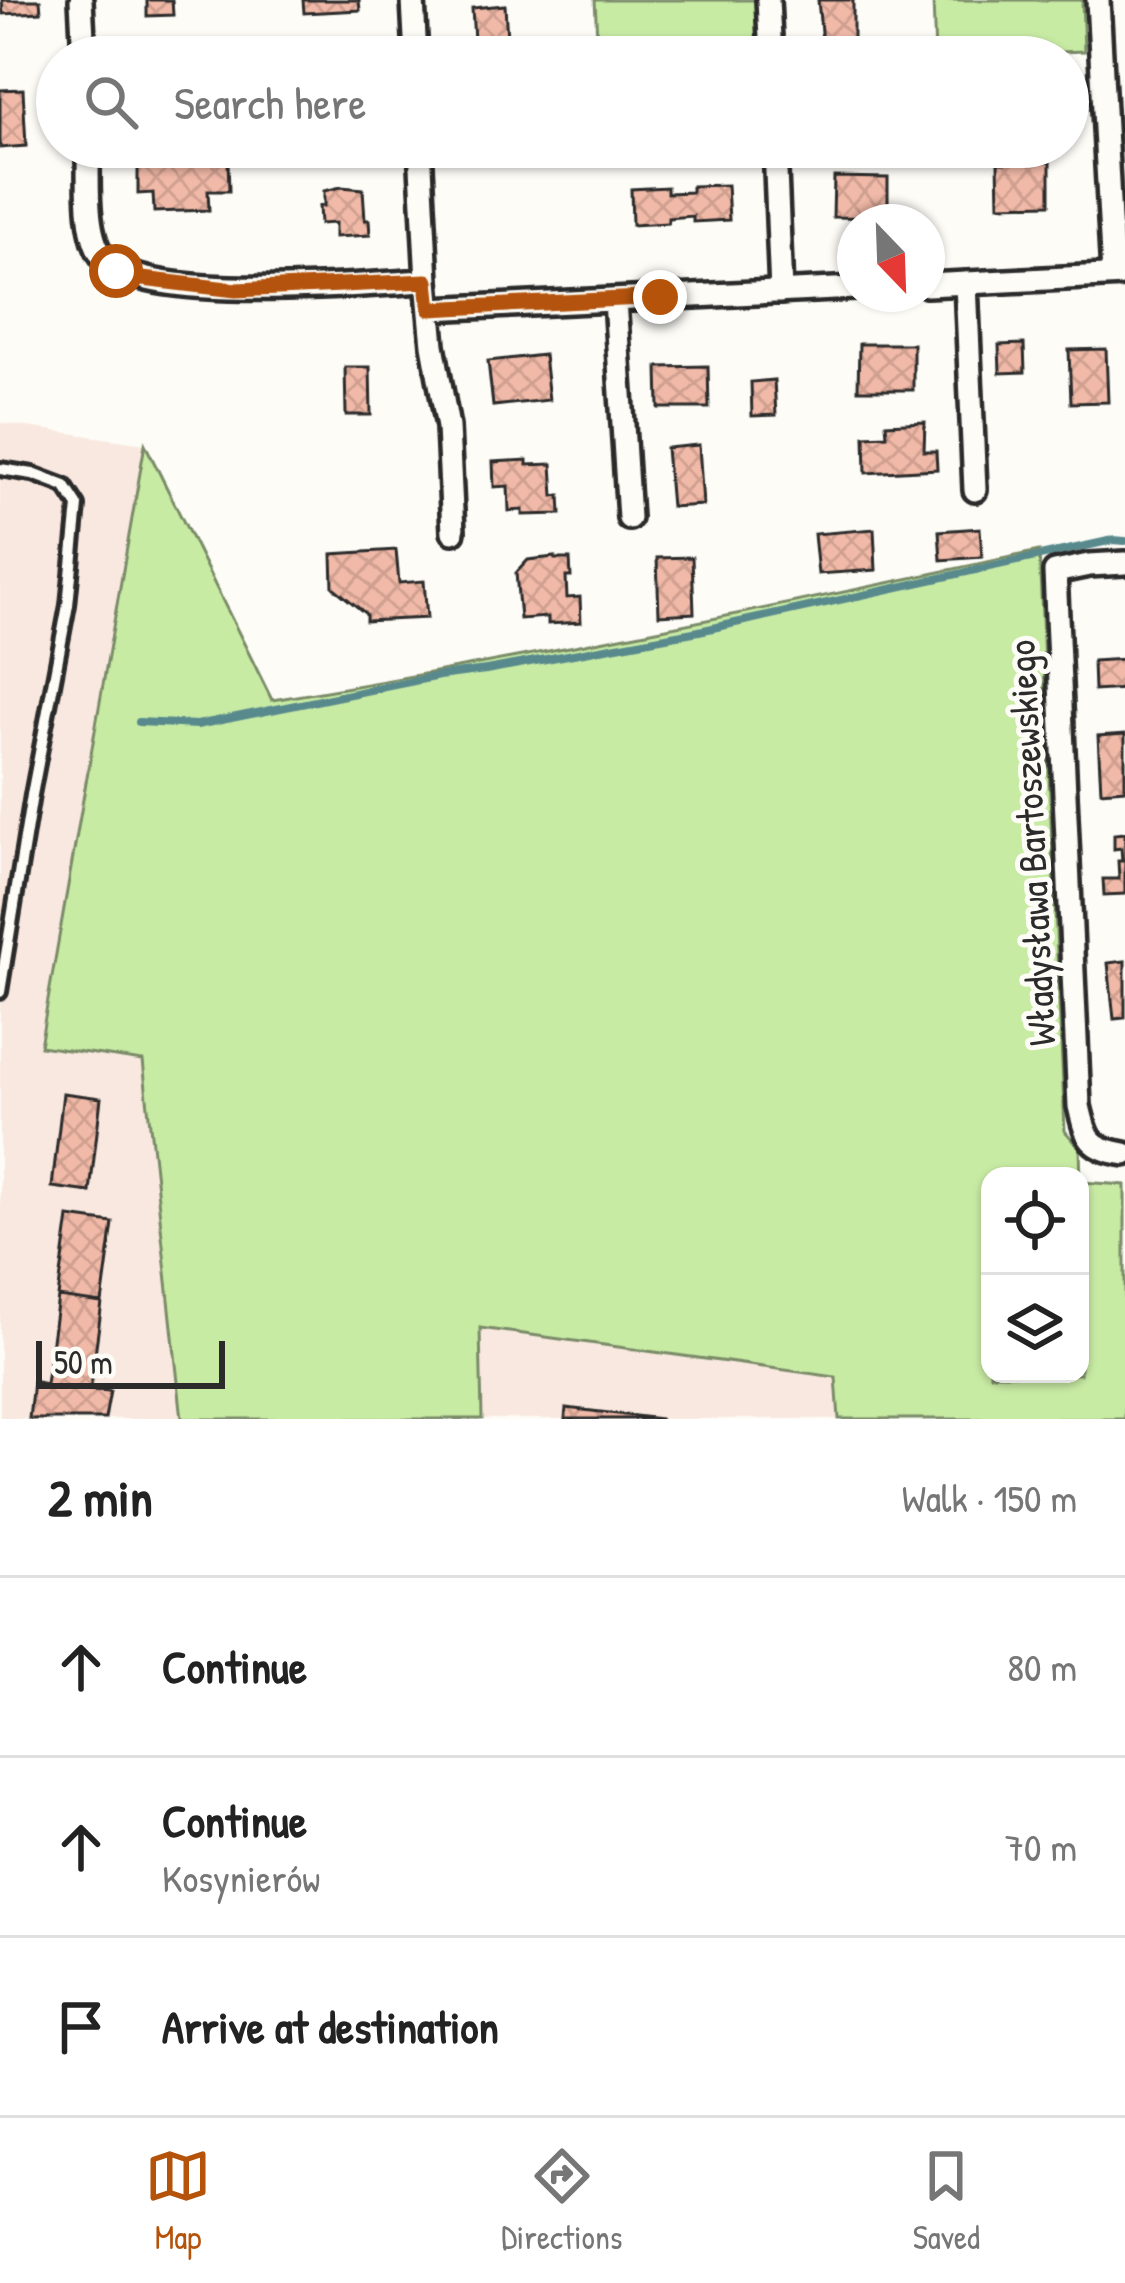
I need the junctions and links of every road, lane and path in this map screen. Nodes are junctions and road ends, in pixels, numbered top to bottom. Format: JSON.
{"nodes":[{"id":1,"x":81,"y":0,"type":"edge"},
{"id":2,"x":413,"y":0,"type":"edge"},
{"id":3,"x":768,"y":0,"type":"edge"},
{"id":4,"x":1098,"y":0,"type":"edge"},
{"id":5,"x":83,"y":36,"type":"edge"},
{"id":6,"x":415,"y":36,"type":"edge"},
{"id":7,"x":769,"y":36,"type":"edge"},
{"id":8,"x":89,"y":168,"type":"edge"},
{"id":9,"x":421,"y":168,"type":"edge"},
{"id":10,"x":776,"y":168,"type":"edge"},
{"id":11,"x":1119,"y":275,"type":"edge"},
{"id":12,"x":427,"y":281,"type":"junction"},
{"id":13,"x":966,"y":283,"type":"junction"},
{"id":14,"x":945,"y":284,"type":"edge"},
{"id":15,"x":837,"y":289,"type":"edge"},
{"id":16,"x":781,"y":292,"type":"junction"},
{"id":17,"x":615,"y":301,"type":"junction"},
{"id":18,"x":430,"y":309,"type":"junction"},
{"id":19,"x":0,"y":469,"type":"edge"},
{"id":20,"x":975,"y":490,"type":"dead end"},
{"id":21,"x":629,"y":518,"type":"dead end"},
{"id":22,"x":453,"y":532,"type":"dead end"},
{"id":23,"x":1125,"y":562,"type":"edge"},
{"id":24,"x":0,"y":992,"type":"edge"},
{"id":25,"x":1125,"y":1154,"type":"edge"}],
"edges":[{"from":1,"to":5,"type":"street"},
{"from":2,"to":6,"type":"street"},
{"from":3,"to":7,"type":"street"},
{"from":4,"to":11,"type":"street"},
{"from":8,"to":12,"type":"street"},
{"from":9,"to":12,"type":"street"},
{"from":10,"to":16,"type":"street"},
{"from":11,"to":13,"type":"street"},
{"from":12,"to":18,"type":"street"},
{"from":13,"to":14,"type":"street"},
{"from":13,"to":20,"type":"street"},
{"from":15,"to":16,"type":"street"},
{"from":16,"to":17,"type":"street"},
{"from":17,"to":18,"type":"street"},
{"from":17,"to":21,"type":"street"},
{"from":18,"to":22,"type":"street"},
{"from":19,"to":24,"type":"lane"},
{"from":23,"to":25,"type":"street","name":"Władysława Bartoszewskiego"}]}
